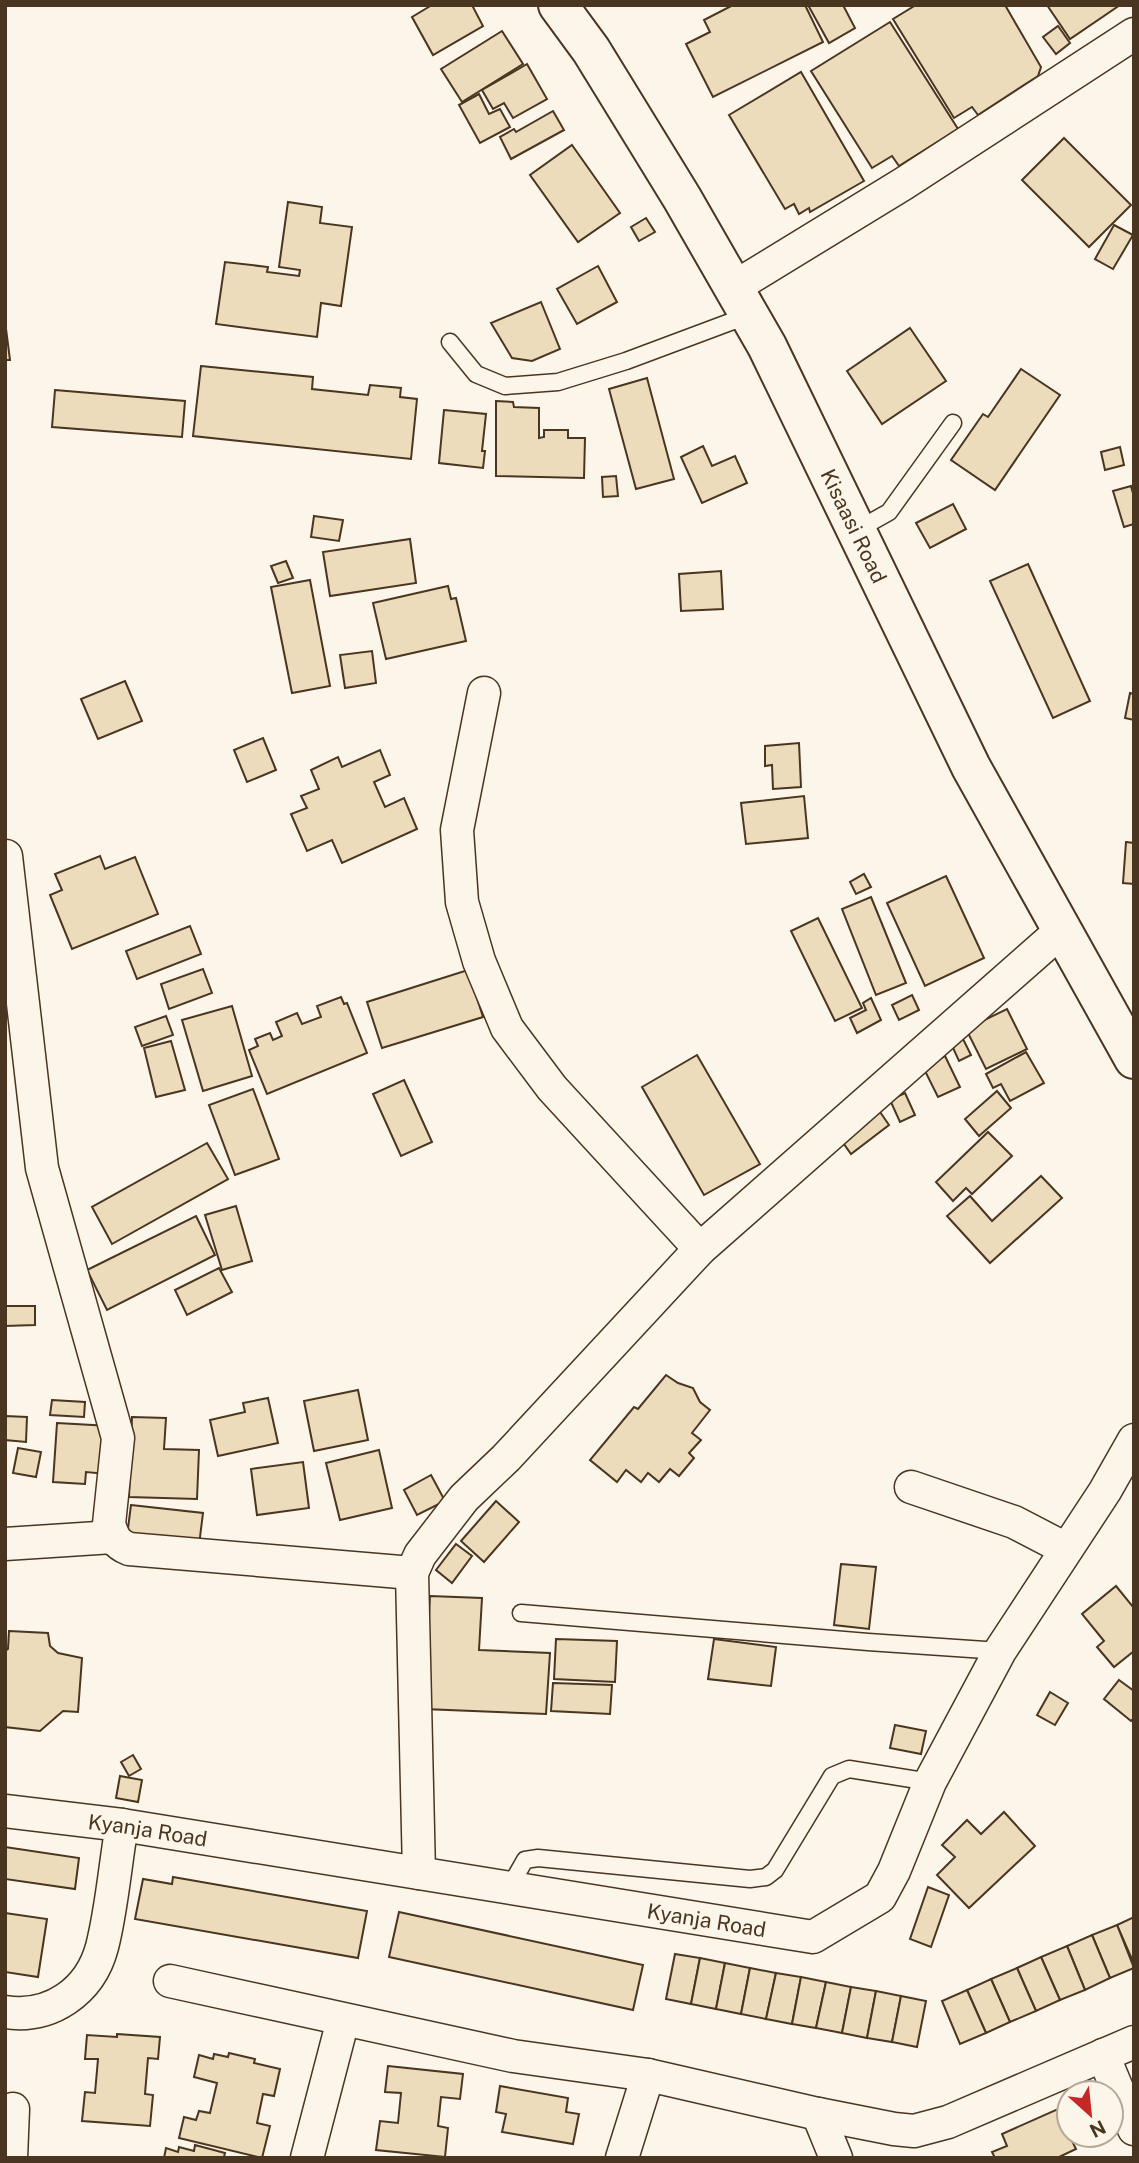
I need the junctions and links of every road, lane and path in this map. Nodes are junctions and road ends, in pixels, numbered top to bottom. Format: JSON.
{"nodes":[{"id":1,"x":558,"y":5,"type":"edge"},
{"id":2,"x":1134,"y":34,"type":"edge"},
{"id":3,"x":741,"y":302,"type":"junction"},
{"id":4,"x":450,"y":342,"type":"dead end"},
{"id":5,"x":953,"y":422,"type":"dead end"},
{"id":6,"x":857,"y":530,"type":"junction"},
{"id":7,"x":484,"y":693,"type":"dead end"},
{"id":8,"x":6,"y":856,"type":"edge"},
{"id":9,"x":1061,"y":931,"type":"junction"},
{"id":10,"x":1134,"y":1059,"type":"edge"},
{"id":11,"x":700,"y":1250,"type":"junction"},
{"id":12,"x":1134,"y":1440,"type":"edge"},
{"id":13,"x":911,"y":1487,"type":"dead end"},
{"id":14,"x":113,"y":1537,"type":"junction"},
{"id":15,"x":5,"y":1544,"type":"edge"},
{"id":16,"x":1066,"y":1549,"type":"junction"},
{"id":17,"x":412,"y":1573,"type":"junction"},
{"id":18,"x":522,"y":1613,"type":"dead end"},
{"id":19,"x":1000,"y":1651,"type":"junction"},
{"id":20,"x":930,"y":1782,"type":"junction"},
{"id":21,"x":5,"y":1811,"type":"edge"},
{"id":22,"x":122,"y":1825,"type":"junction"},
{"id":23,"x":419,"y":1873,"type":"junction"},
{"id":24,"x":509,"y":1888,"type":"junction"},
{"id":25,"x":170,"y":1981,"type":"dead end"},
{"id":26,"x":5,"y":2012,"type":"edge"},
{"id":27,"x":343,"y":2021,"type":"junction"},
{"id":28,"x":1134,"y":2042,"type":"edge"},
{"id":29,"x":1103,"y":2055,"type":"junction"},
{"id":30,"x":648,"y":2075,"type":"junction"},
{"id":31,"x":13,"y":2109,"type":"dead end"},
{"id":32,"x":818,"y":2114,"type":"junction"},
{"id":33,"x":1134,"y":2129,"type":"edge"},
{"id":34,"x":11,"y":2158,"type":"edge"},
{"id":35,"x":307,"y":2158,"type":"edge"},
{"id":36,"x":622,"y":2158,"type":"edge"},
{"id":37,"x":836,"y":2158,"type":"edge"}],
"edges":[{"from":1,"to":3,"type":"main road","name":"Kisaasi Road"},
{"from":2,"to":3,"type":"street"},
{"from":3,"to":4,"type":"lane"},
{"from":3,"to":6,"type":"main road","name":"Kisaasi Road"},
{"from":5,"to":6,"type":"lane"},
{"from":6,"to":9,"type":"main road","name":"Kisaasi Road"},
{"from":7,"to":11,"type":"street"},
{"from":8,"to":14,"type":"street"},
{"from":9,"to":10,"type":"main road","name":"Kisaasi Road"},
{"from":9,"to":11,"type":"street"},
{"from":11,"to":17,"type":"street"},
{"from":12,"to":16,"type":"street","name":"Kyanja Road"},
{"from":13,"to":16,"type":"street"},
{"from":14,"to":15,"type":"street"},
{"from":14,"to":17,"type":"street"},
{"from":16,"to":19,"type":"street","name":"Kyanja Road"},
{"from":17,"to":23,"type":"street"},
{"from":18,"to":19,"type":"lane"},
{"from":19,"to":20,"type":"street","name":"Kyanja Road"},
{"from":20,"to":24,"type":"lane"},
{"from":20,"to":24,"type":"street","name":"Kyanja Road"},
{"from":21,"to":22,"type":"street","name":"Kyanja Road"},
{"from":22,"to":23,"type":"street","name":"Kyanja Road"},
{"from":22,"to":26,"type":"street"},
{"from":23,"to":24,"type":"street","name":"Kyanja Road"},
{"from":25,"to":27,"type":"street"},
{"from":27,"to":30,"type":"street"},
{"from":27,"to":35,"type":"street"},
{"from":28,"to":29,"type":"street"},
{"from":29,"to":32,"type":"street"},
{"from":29,"to":33,"type":"street"},
{"from":30,"to":32,"type":"street"},
{"from":30,"to":36,"type":"street"},
{"from":31,"to":34,"type":"street"},
{"from":32,"to":37,"type":"street"}]}
